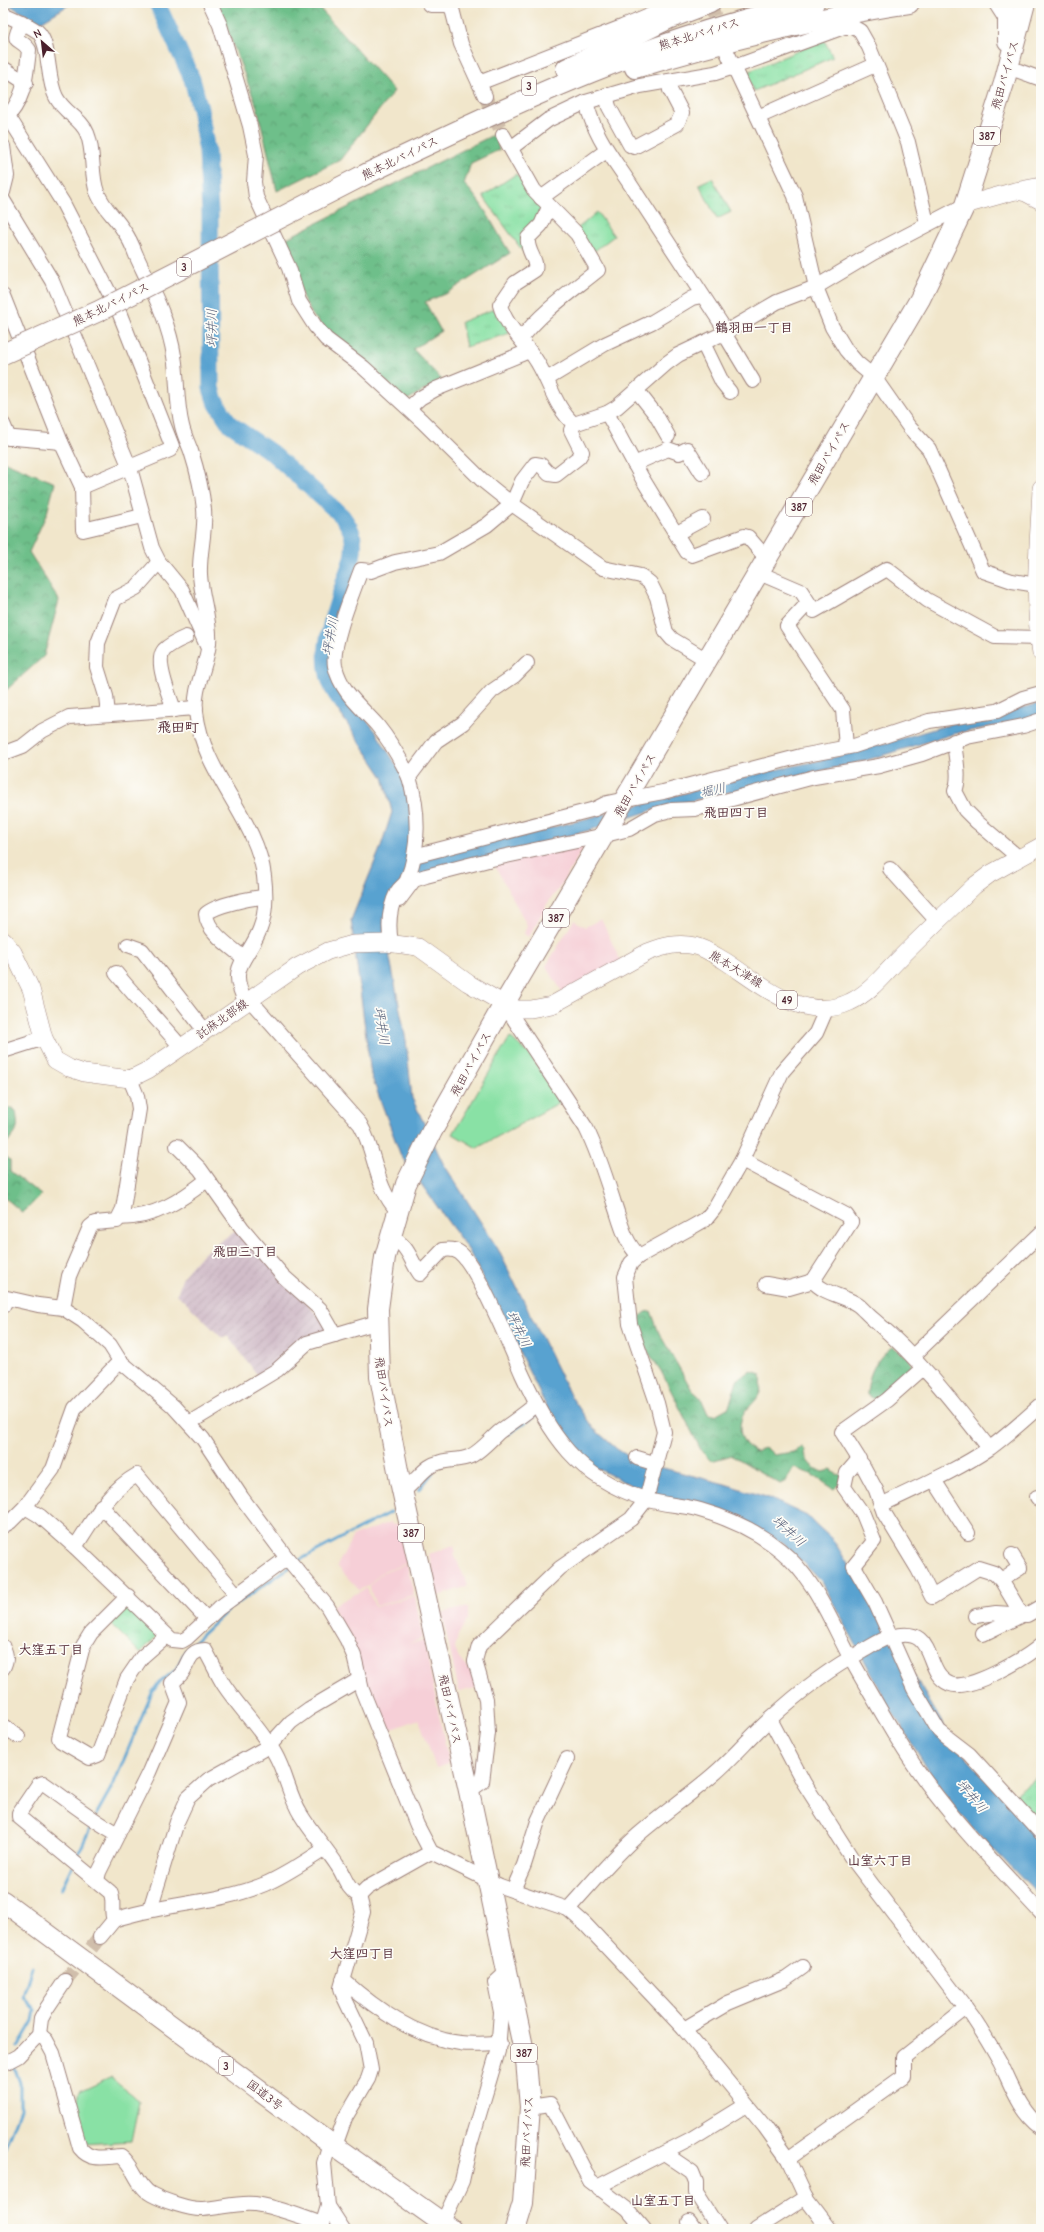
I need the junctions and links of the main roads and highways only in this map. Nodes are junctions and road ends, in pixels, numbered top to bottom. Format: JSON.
{"nodes":[{"id":1,"x":710,"y":3,"type":"edge"},
{"id":2,"x":761,"y":3,"type":"edge"},
{"id":3,"x":814,"y":3,"type":"edge"},
{"id":4,"x":909,"y":3,"type":"edge"},
{"id":5,"x":999,"y":3,"type":"edge"},
{"id":6,"x":1025,"y":3,"type":"edge"},
{"id":7,"x":1008,"y":67,"type":"junction"},
{"id":8,"x":566,"y":69,"type":"junction"},
{"id":9,"x":517,"y":103,"type":"junction"},
{"id":10,"x":360,"y":172,"type":"junction"},
{"id":11,"x":1041,"y":186,"type":"edge"},
{"id":12,"x":1015,"y":191,"type":"junction"},
{"id":13,"x":1041,"y":201,"type":"edge"},
{"id":14,"x":965,"y":204,"type":"junction"},
{"id":15,"x":3,"y":341,"type":"edge"},
{"id":16,"x":3,"y":354,"type":"edge"},
{"id":17,"x":1041,"y":488,"type":"edge"},
{"id":18,"x":1039,"y":605,"type":"edge"},
{"id":19,"x":1040,"y":646,"type":"edge"},
{"id":20,"x":1041,"y":846,"type":"edge"},
{"id":21,"x":3,"y":940,"type":"edge"},
{"id":22,"x":504,"y":1004,"type":"junction"},
{"id":23,"x":3,"y":1901,"type":"edge"},
{"id":24,"x":523,"y":2193,"type":"junction"},
{"id":25,"x":446,"y":2227,"type":"edge"},
{"id":26,"x":504,"y":2229,"type":"edge"},
{"id":27,"x":515,"y":2229,"type":"edge"}],
"edges":[{"from":1,"to":8,"type":"highway"},
{"from":2,"to":8,"type":"highway","name":"熊本北バイパス","number":"3"},
{"from":3,"to":9,"type":"highway","name":"熊本北バイパス","number":"3"},
{"from":4,"to":9,"type":"highway"},
{"from":5,"to":7,"type":"highway"},
{"from":6,"to":7,"type":"highway","name":"飛田バイパス","number":"387"},
{"from":7,"to":14,"type":"highway","name":"飛田バイパス","number":"387"},
{"from":8,"to":10,"type":"highway","name":"熊本北バイパス","number":"3"},
{"from":9,"to":10,"type":"highway","name":"熊本北バイパス","number":"3"},
{"from":10,"to":15,"type":"highway","name":"熊本北バイパス","number":"3"},
{"from":10,"to":16,"type":"highway","name":"熊本北バイパス","number":"3","bridge":true},
{"from":11,"to":12,"type":"main road"},
{"from":12,"to":13,"type":"main road"},
{"from":12,"to":14,"type":"main road"},
{"from":14,"to":22,"type":"highway","name":"飛田バイパス","number":"387"},
{"from":17,"to":18,"type":"main road"},
{"from":18,"to":19,"type":"main road"},
{"from":20,"to":22,"type":"main road","name":"熊本大津線","number":"49"},
{"from":21,"to":22,"type":"main road","name":"託麻北部線"},
{"from":22,"to":24,"type":"highway","name":"飛田バイパス","number":"387"},
{"from":23,"to":25,"type":"highway","name":"国道3号","number":"3"},
{"from":24,"to":26,"type":"highway"},
{"from":24,"to":27,"type":"highway","name":"飛田バイパス","number":"387"}]}
